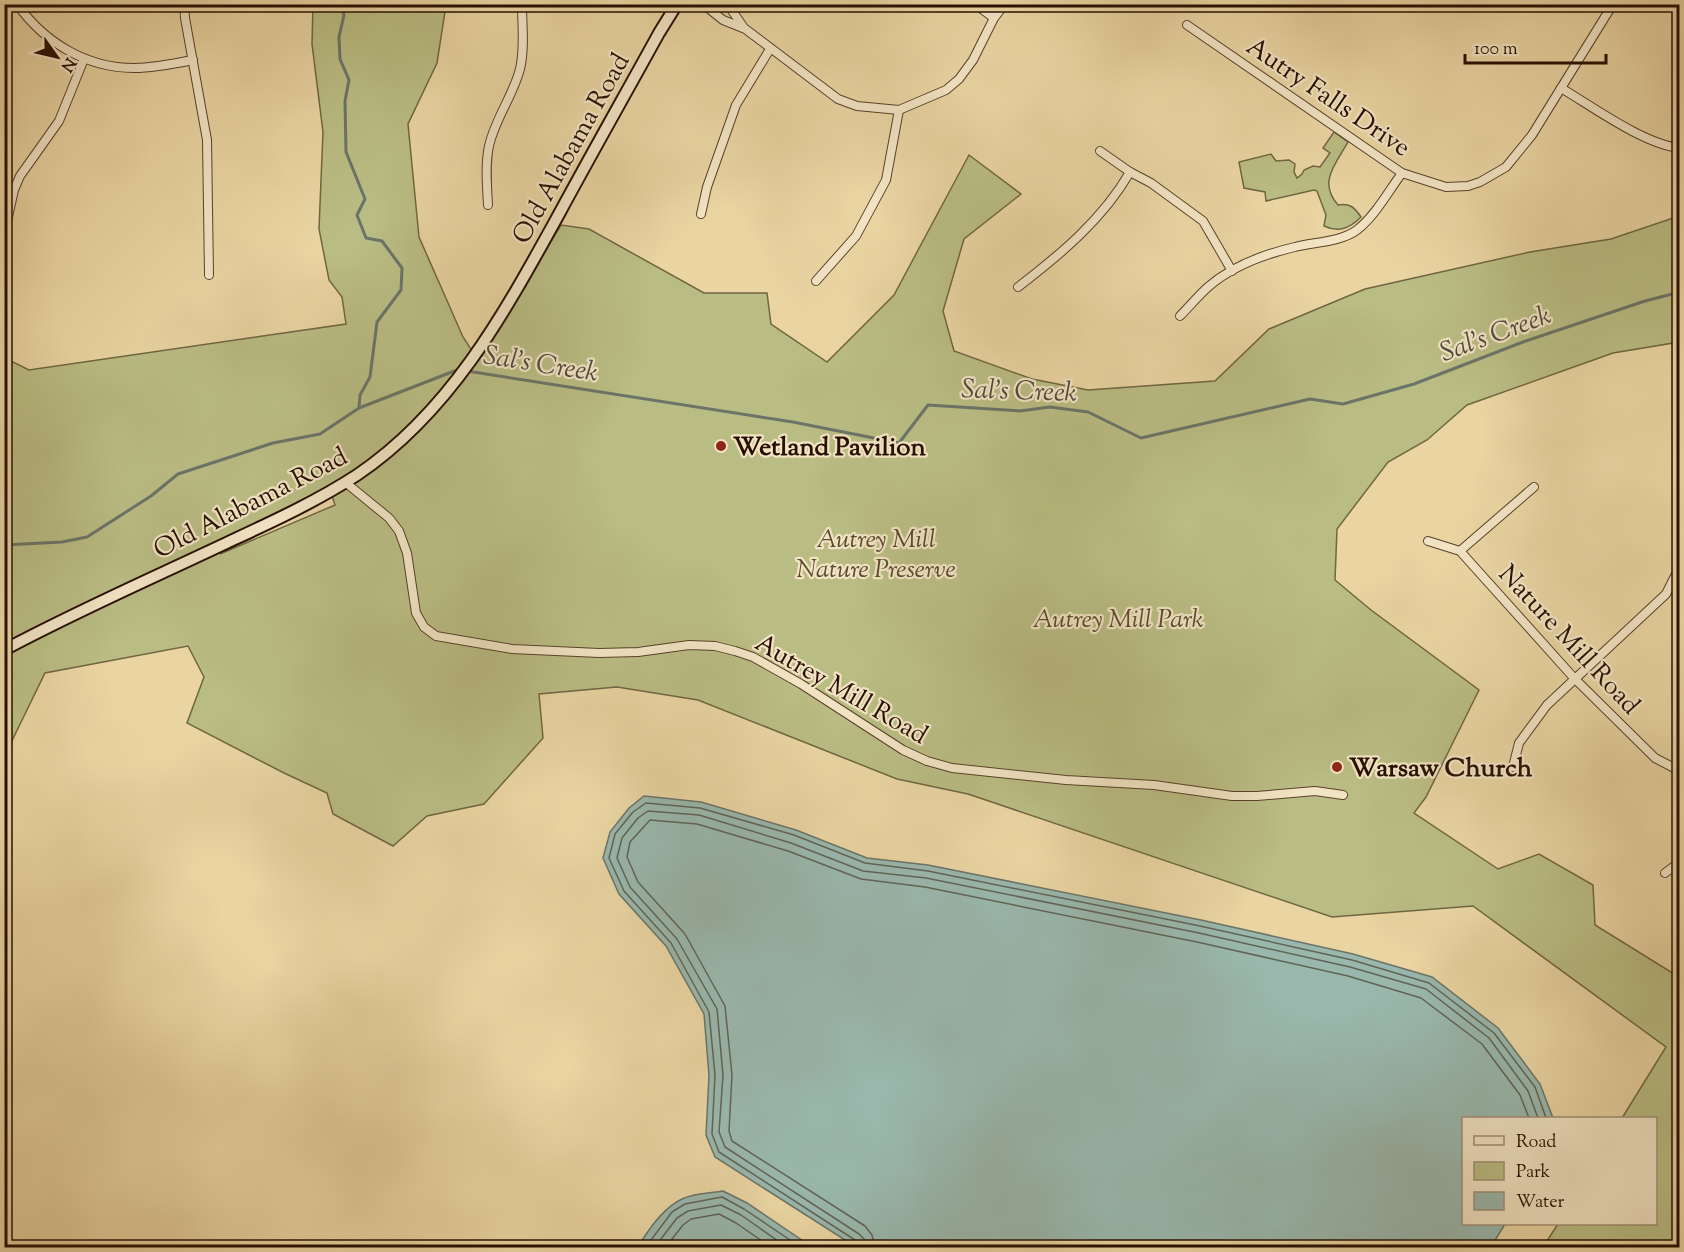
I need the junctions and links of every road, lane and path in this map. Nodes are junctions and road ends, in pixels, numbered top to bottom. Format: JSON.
{"nodes":[{"id":1,"x":17,"y":4,"type":"edge"},
{"id":2,"x":184,"y":4,"type":"edge"},
{"id":3,"x":522,"y":4,"type":"edge"},
{"id":4,"x":677,"y":4,"type":"edge"},
{"id":5,"x":703,"y":4,"type":"edge"},
{"id":6,"x":725,"y":4,"type":"edge"},
{"id":7,"x":975,"y":4,"type":"edge"},
{"id":8,"x":1005,"y":4,"type":"edge"},
{"id":9,"x":1613,"y":4,"type":"edge"},
{"id":10,"x":994,"y":18,"type":"junction"},
{"id":11,"x":1187,"y":25,"type":"dead end"},
{"id":12,"x":744,"y":28,"type":"junction"},
{"id":13,"x":770,"y":49,"type":"junction"},
{"id":14,"x":84,"y":59,"type":"junction"},
{"id":15,"x":193,"y":60,"type":"junction"},
{"id":16,"x":1561,"y":88,"type":"junction"},
{"id":17,"x":898,"y":110,"type":"junction"},
{"id":18,"x":1680,"y":148,"type":"edge"},
{"id":19,"x":1100,"y":151,"type":"dead end"},
{"id":20,"x":1130,"y":172,"type":"junction"},
{"id":21,"x":1402,"y":173,"type":"junction"},
{"id":22,"x":488,"y":205,"type":"dead end"},
{"id":23,"x":701,"y":214,"type":"dead end"},
{"id":24,"x":4,"y":235,"type":"edge"},
{"id":25,"x":1232,"y":271,"type":"junction"},
{"id":26,"x":209,"y":275,"type":"dead end"},
{"id":27,"x":816,"y":281,"type":"dead end"},
{"id":28,"x":1018,"y":287,"type":"dead end"},
{"id":29,"x":1180,"y":316,"type":"dead end"},
{"id":30,"x":345,"y":482,"type":"junction"},
{"id":31,"x":1534,"y":487,"type":"dead end"},
{"id":32,"x":1428,"y":541,"type":"dead end"},
{"id":33,"x":1461,"y":550,"type":"junction"},
{"id":34,"x":1680,"y":566,"type":"edge"},
{"id":35,"x":4,"y":650,"type":"edge"},
{"id":36,"x":1574,"y":678,"type":"junction"},
{"id":37,"x":1513,"y":767,"type":"dead end"},
{"id":38,"x":1680,"y":771,"type":"edge"},
{"id":39,"x":1343,"y":795,"type":"dead end"},
{"id":40,"x":1680,"y":862,"type":"edge"},
{"id":41,"x":1665,"y":873,"type":"dead end"}],
"edges":[{"from":1,"to":14,"type":"street"},
{"from":2,"to":15,"type":"street"},
{"from":3,"to":22,"type":"street"},
{"from":4,"to":30,"type":"main road","name":"Old Alabama Road"},
{"from":5,"to":12,"type":"street"},
{"from":6,"to":12,"type":"street"},
{"from":7,"to":10,"type":"street"},
{"from":8,"to":10,"type":"street"},
{"from":9,"to":16,"type":"street","name":"Autry Falls Drive"},
{"from":10,"to":17,"type":"street"},
{"from":11,"to":21,"type":"street","name":"Autry Falls Drive"},
{"from":12,"to":13,"type":"street"},
{"from":13,"to":17,"type":"street"},
{"from":13,"to":23,"type":"street"},
{"from":14,"to":15,"type":"street"},
{"from":14,"to":24,"type":"street"},
{"from":15,"to":26,"type":"street"},
{"from":16,"to":18,"type":"street"},
{"from":16,"to":21,"type":"street","name":"Autry Falls Drive"},
{"from":17,"to":27,"type":"street"},
{"from":19,"to":20,"type":"street"},
{"from":20,"to":25,"type":"street"},
{"from":20,"to":28,"type":"street"},
{"from":21,"to":25,"type":"street"},
{"from":25,"to":29,"type":"street"},
{"from":30,"to":35,"type":"main road","name":"Old Alabama Road"},
{"from":30,"to":39,"type":"street","name":"Autrey Mill Road"},
{"from":31,"to":33,"type":"street"},
{"from":32,"to":33,"type":"street"},
{"from":33,"to":36,"type":"street","name":"Nature Mill Road"},
{"from":34,"to":36,"type":"street"},
{"from":36,"to":37,"type":"street"},
{"from":36,"to":38,"type":"street","name":"Nature Mill Road"},
{"from":40,"to":41,"type":"street"}]}
